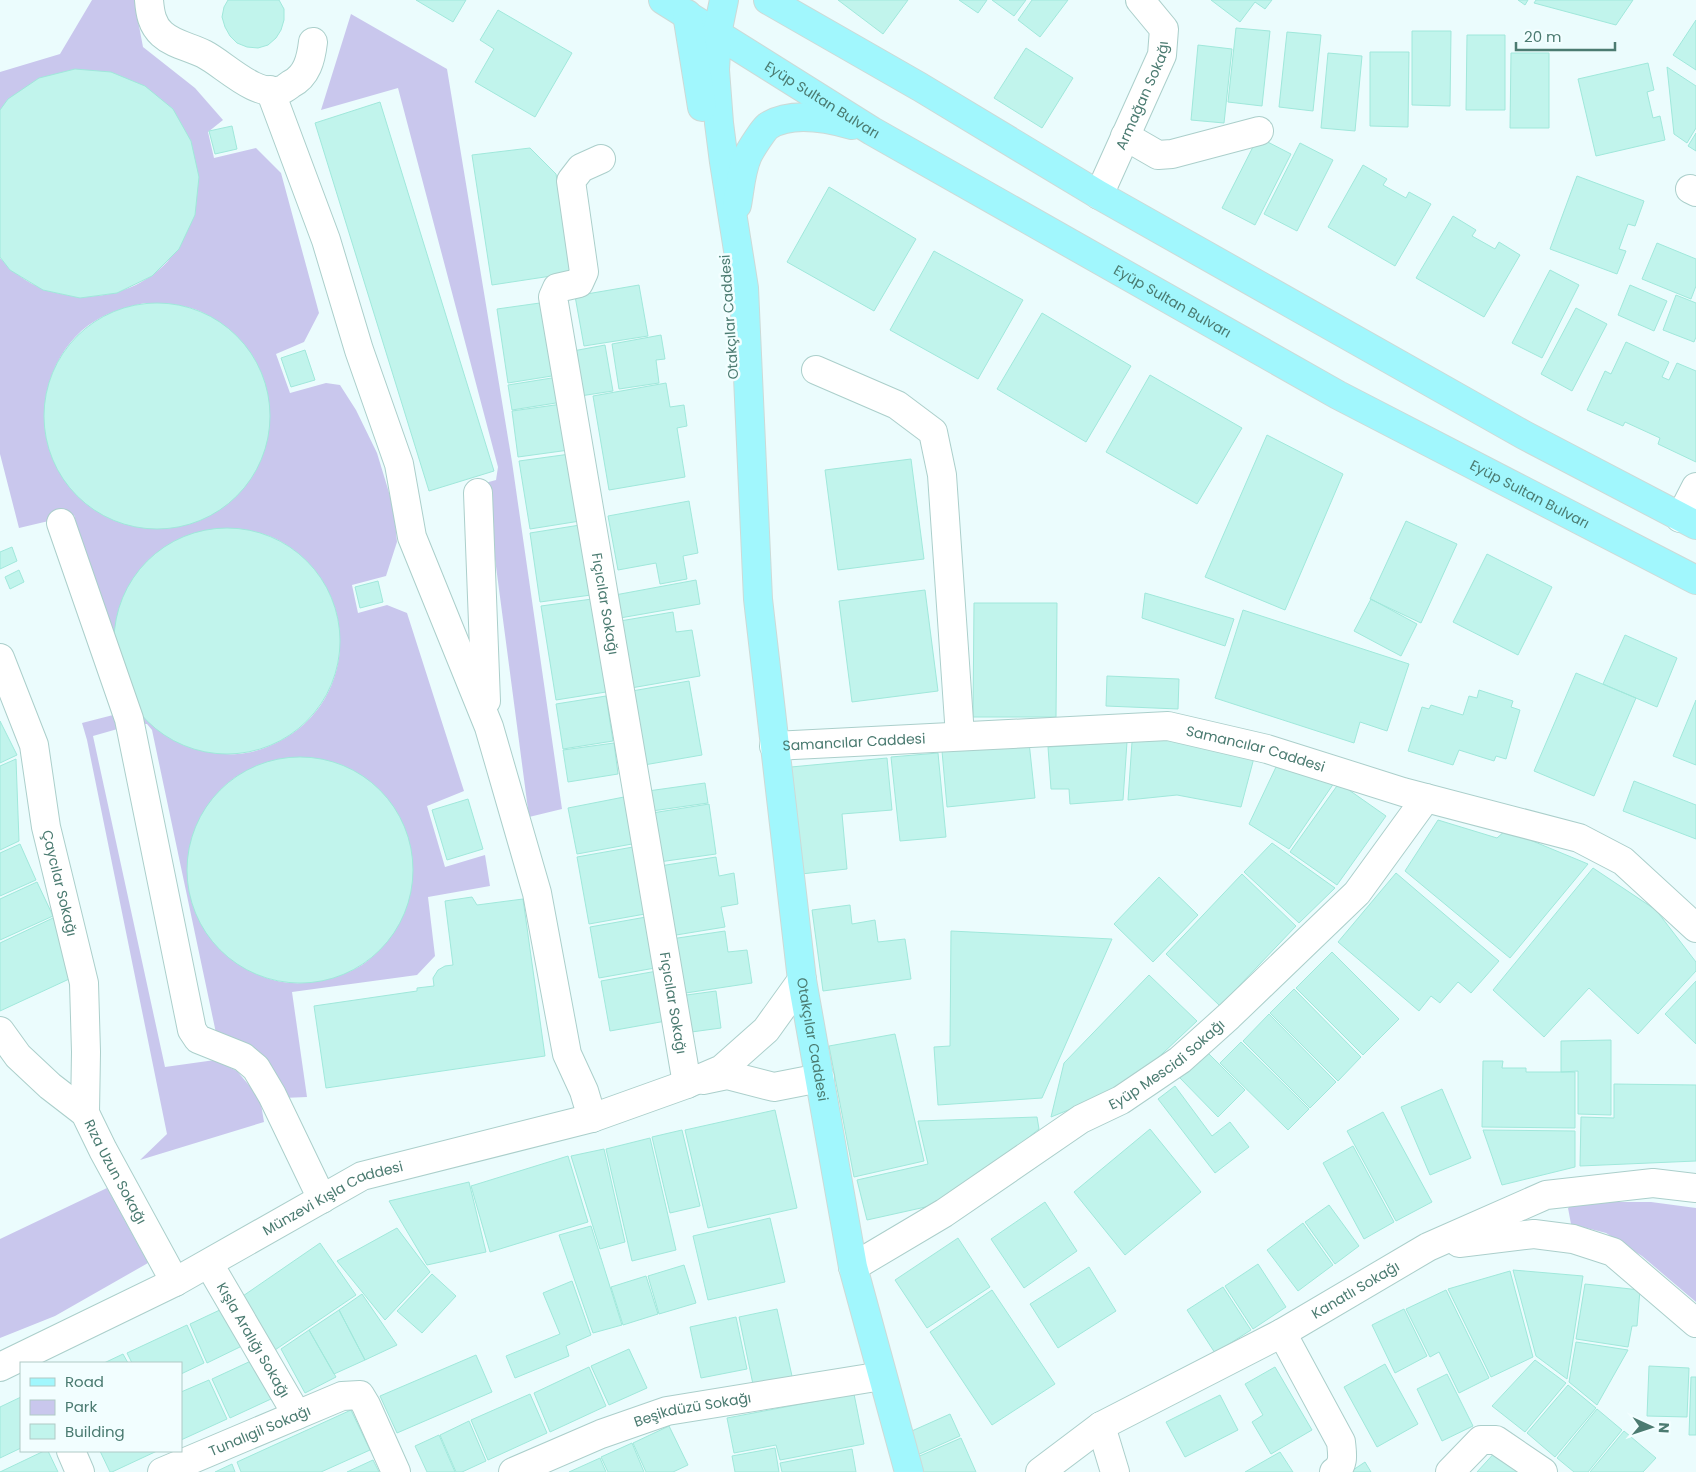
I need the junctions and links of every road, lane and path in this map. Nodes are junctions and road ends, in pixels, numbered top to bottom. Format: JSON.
{"nodes":[{"id":1,"x":149,"y":0,"type":"edge"},
{"id":2,"x":646,"y":0,"type":"edge"},
{"id":3,"x":663,"y":0,"type":"edge"},
{"id":4,"x":724,"y":0,"type":"edge"},
{"id":5,"x":768,"y":0,"type":"edge"},
{"id":6,"x":1140,"y":0,"type":"edge"},
{"id":7,"x":694,"y":16,"type":"edge"},
{"id":8,"x":717,"y":34,"type":"junction"},
{"id":9,"x":313,"y":42,"type":"dead end"},
{"id":10,"x":270,"y":90,"type":"junction"},
{"id":11,"x":872,"y":131,"type":"junction"},
{"id":12,"x":1259,"y":131,"type":"dead end"},
{"id":13,"x":1125,"y":136,"type":"junction"},
{"id":14,"x":601,"y":159,"type":"dead end"},
{"id":15,"x":1099,"y":195,"type":"junction"},
{"id":16,"x":734,"y":226,"type":"junction"},
{"id":17,"x":816,"y":370,"type":"dead end"},
{"id":18,"x":1696,"y":487,"type":"edge"},
{"id":19,"x":478,"y":493,"type":"dead end"},
{"id":20,"x":1688,"y":521,"type":"edge"},
{"id":21,"x":61,"y":523,"type":"dead end"},
{"id":22,"x":1696,"y":580,"type":"edge"},
{"id":23,"x":758,"y":599,"type":"junction"},
{"id":24,"x":0,"y":658,"type":"edge"},
{"id":25,"x":487,"y":722,"type":"junction"},
{"id":26,"x":960,"y":736,"type":"junction"},
{"id":27,"x":774,"y":746,"type":"junction"},
{"id":28,"x":1426,"y":798,"type":"junction"},
{"id":29,"x":1696,"y":928,"type":"edge"},
{"id":30,"x":802,"y":980,"type":"junction"},
{"id":31,"x":0,"y":1031,"type":"edge"},
{"id":32,"x":820,"y":1078,"type":"junction"},
{"id":33,"x":687,"y":1084,"type":"junction"},
{"id":34,"x":86,"y":1113,"type":"junction"},
{"id":35,"x":592,"y":1118,"type":"junction"},
{"id":36,"x":1696,"y":1188,"type":"edge"},
{"id":37,"x":322,"y":1199,"type":"junction"},
{"id":38,"x":1428,"y":1247,"type":"junction"},
{"id":39,"x":209,"y":1264,"type":"junction"},
{"id":40,"x":853,"y":1266,"type":"junction"},
{"id":41,"x":175,"y":1282,"type":"junction"},
{"id":42,"x":1696,"y":1323,"type":"edge"},
{"id":43,"x":1282,"y":1334,"type":"junction"},
{"id":44,"x":34,"y":1358,"type":"edge"},
{"id":45,"x":20,"y":1362,"type":"edge"},
{"id":46,"x":20,"y":1362,"type":"edge"},
{"id":47,"x":0,"y":1368,"type":"edge"},
{"id":48,"x":882,"y":1376,"type":"junction"},
{"id":49,"x":297,"y":1415,"type":"junction"},
{"id":50,"x":1101,"y":1426,"type":"junction"},
{"id":51,"x":71,"y":1452,"type":"edge"},
{"id":52,"x":80,"y":1472,"type":"edge"},
{"id":53,"x":162,"y":1472,"type":"edge"},
{"id":54,"x":396,"y":1472,"type":"edge"},
{"id":55,"x":513,"y":1472,"type":"edge"},
{"id":56,"x":909,"y":1472,"type":"edge"},
{"id":57,"x":1040,"y":1472,"type":"edge"},
{"id":58,"x":1114,"y":1472,"type":"edge"},
{"id":59,"x":1334,"y":1472,"type":"edge"},
{"id":60,"x":1450,"y":1472,"type":"edge"},
{"id":61,"x":1543,"y":1472,"type":"edge"}],
"edges":[{"from":1,"to":10,"type":"street"},
{"from":2,"to":7,"type":"main road"},
{"from":3,"to":7,"type":"main road","name":"Eyüp Sultan Bulvarı"},
{"from":4,"to":8,"type":"main road","name":"Otakçılar Caddesi"},
{"from":5,"to":15,"type":"main road"},
{"from":6,"to":13,"type":"street","name":"Armağan Sokağı"},
{"from":7,"to":8,"type":"main road","name":"Eyüp Sultan Bulvarı"},
{"from":7,"to":23,"type":"main road","name":"Otakçılar Caddesi"},
{"from":8,"to":11,"type":"main road","name":"Eyüp Sultan Bulvarı"},
{"from":8,"to":16,"type":"main road","name":"Otakçılar Caddesi"},
{"from":9,"to":10,"type":"street"},
{"from":10,"to":25,"type":"street"},
{"from":11,"to":16,"type":"main road"},
{"from":11,"to":22,"type":"main road","name":"Eyüp Sultan Bulvarı"},
{"from":12,"to":13,"type":"street"},
{"from":13,"to":15,"type":"street","name":"Armağan Sokağı"},
{"from":14,"to":33,"type":"street","name":"Fıçıcılar Sokağı"},
{"from":15,"to":20,"type":"main road"},
{"from":16,"to":23,"type":"main road","name":"Otakçılar Caddesi"},
{"from":17,"to":26,"type":"street"},
{"from":18,"to":20,"type":"street"},
{"from":19,"to":25,"type":"street"},
{"from":21,"to":37,"type":"street"},
{"from":23,"to":27,"type":"main road","name":"Otakçılar Caddesi"},
{"from":24,"to":34,"type":"street","name":"Çaycılar Sokağı"},
{"from":25,"to":35,"type":"street"},
{"from":26,"to":27,"type":"street","name":"Samancılar Caddesi"},
{"from":26,"to":28,"type":"street","name":"Samancılar Caddesi"},
{"from":27,"to":30,"type":"main road","name":"Otakçılar Caddesi"},
{"from":28,"to":29,"type":"street","name":"Samancılar Caddesi"},
{"from":28,"to":40,"type":"street","name":"Eyüp Mescidi Sokağı"},
{"from":30,"to":32,"type":"main road","name":"Otakçılar Caddesi"},
{"from":30,"to":33,"type":"street"},
{"from":31,"to":34,"type":"street","name":"Rıza Uzun Sokağı"},
{"from":32,"to":33,"type":"street"},
{"from":32,"to":40,"type":"main road","name":"Otakçılar Caddesi"},
{"from":33,"to":35,"type":"street","name":"Münzevi Kışla Caddesi"},
{"from":34,"to":41,"type":"street","name":"Rıza Uzun Sokağı"},
{"from":35,"to":37,"type":"street","name":"Münzevi Kışla Caddesi"},
{"from":36,"to":38,"type":"street","name":"Kanatlı Sokağı"},
{"from":37,"to":39,"type":"street","name":"Münzevi Kışla Caddesi"},
{"from":38,"to":42,"type":"street"},
{"from":38,"to":43,"type":"street","name":"Kanatlı Sokağı"},
{"from":39,"to":41,"type":"street","name":"Münzevi Kışla Caddesi"},
{"from":39,"to":49,"type":"street","name":"Kışla Aralığı Sokağı"},
{"from":40,"to":48,"type":"main road","name":"Otakçılar Caddesi"},
{"from":41,"to":44,"type":"street","name":"Münzevi Kışla Caddesi"},
{"from":43,"to":50,"type":"street","name":"Kanatlı Sokağı"},
{"from":43,"to":59,"type":"street"},
{"from":44,"to":46,"type":"street","name":"Münzevi Kışla Caddesi"},
{"from":45,"to":47,"type":"street","name":"Münzevi Kışla Caddesi"},
{"from":48,"to":55,"type":"street","name":"Beşikdüzü Sokağı"},
{"from":48,"to":56,"type":"main road","name":"Otakçılar Caddesi"},
{"from":49,"to":53,"type":"street","name":"Tunalıgil Sokağı"},
{"from":49,"to":54,"type":"street","name":"Tunalıgil Sokağı"},
{"from":50,"to":57,"type":"street","name":"Kanatlı Sokağı"},
{"from":50,"to":58,"type":"street"},
{"from":51,"to":52,"type":"street"},
{"from":60,"to":61,"type":"street"}]}
